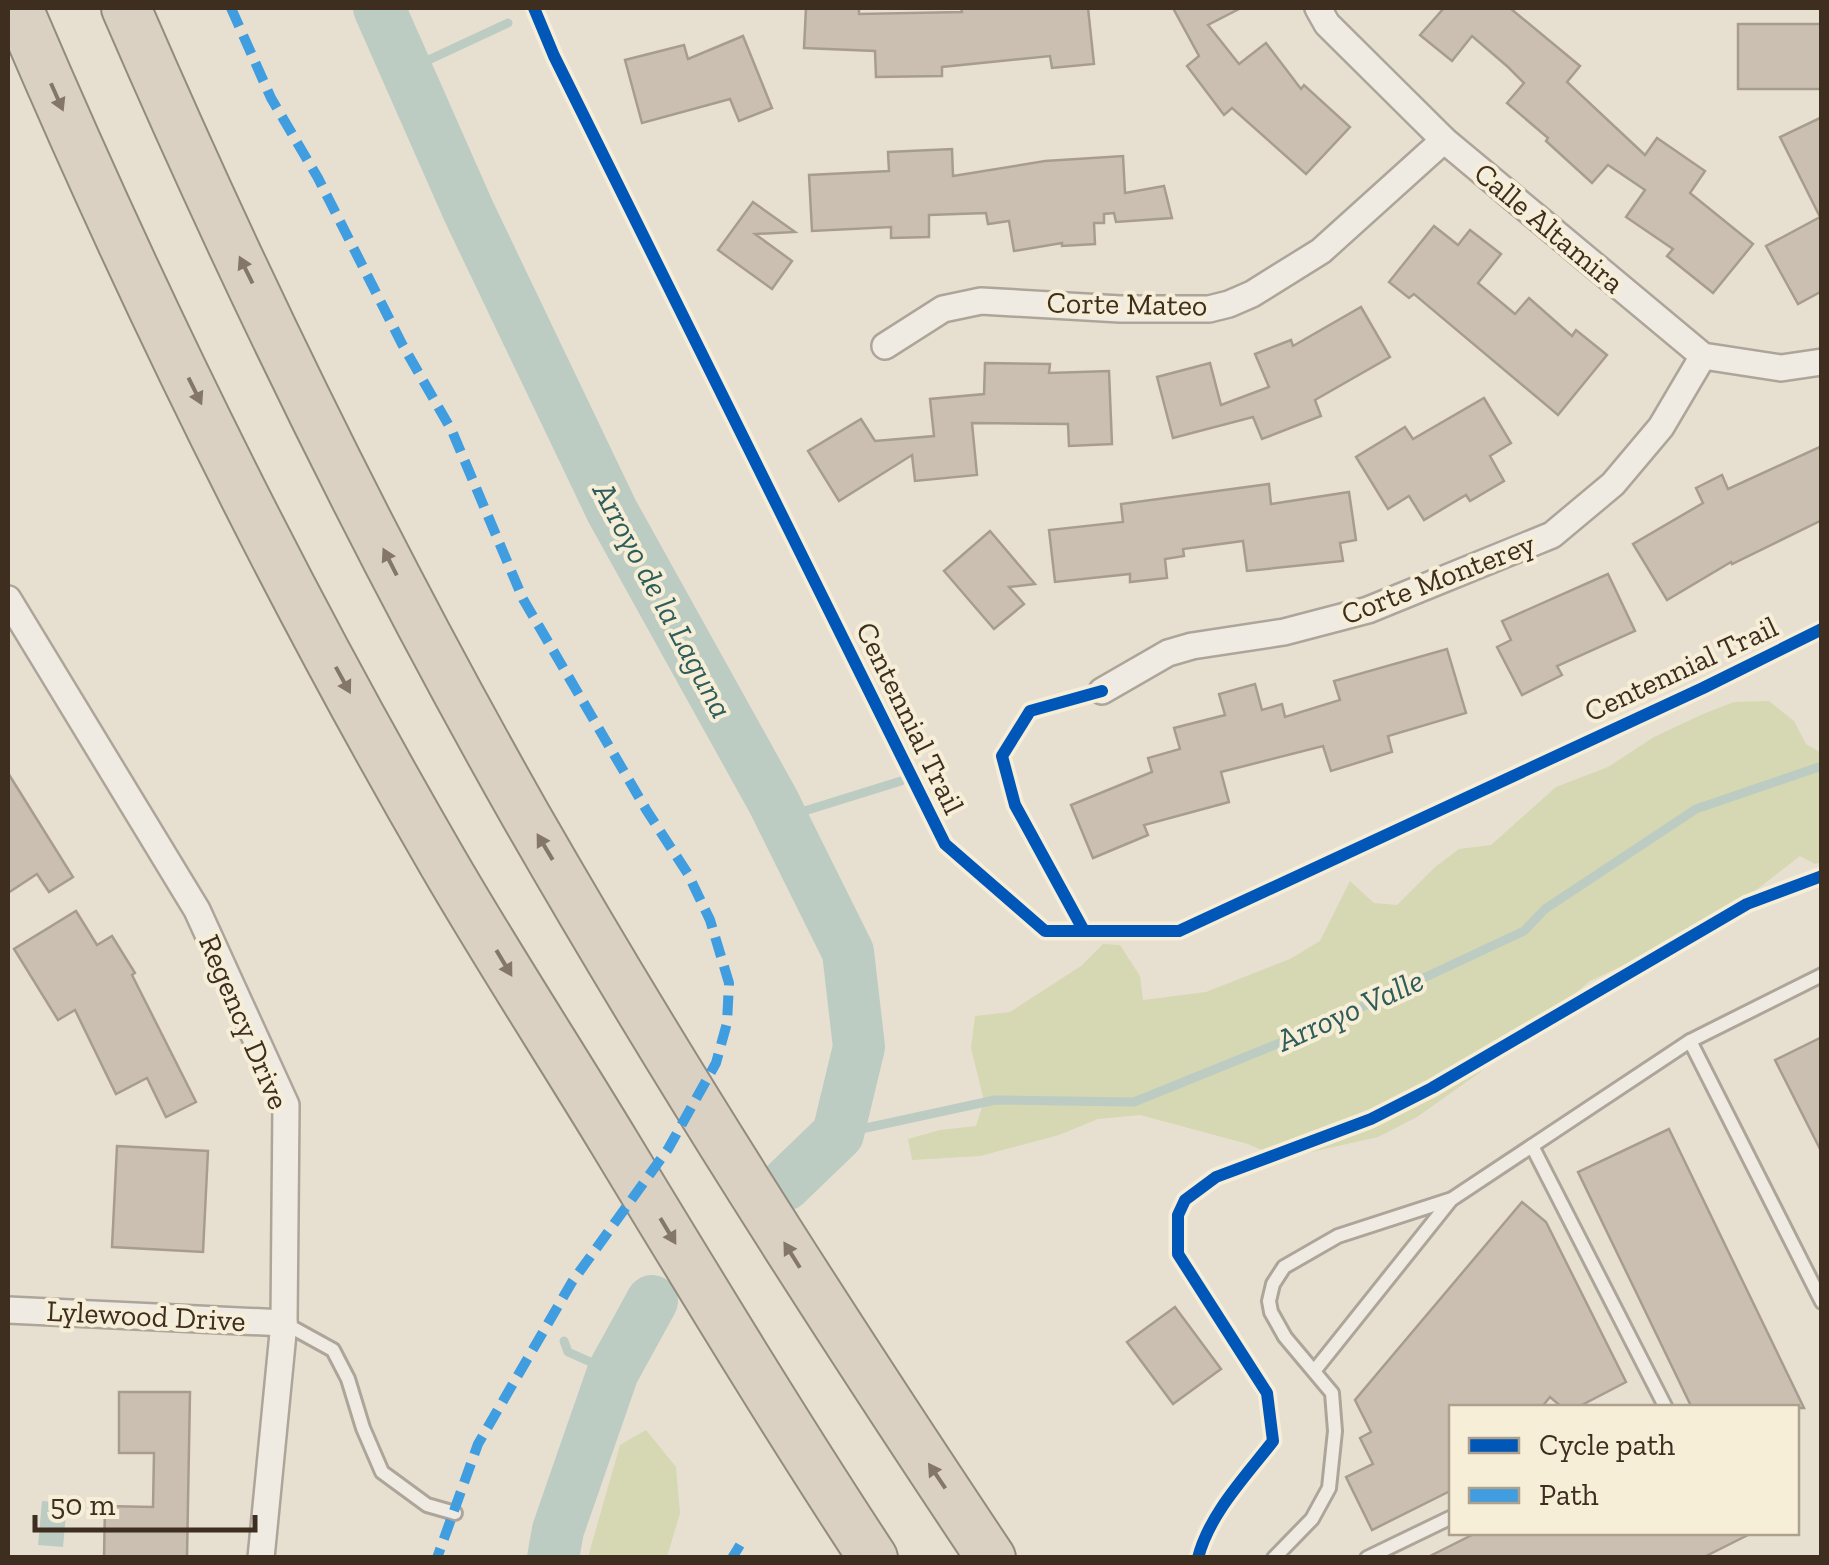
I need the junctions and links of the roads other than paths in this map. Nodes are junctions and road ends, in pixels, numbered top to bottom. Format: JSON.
{"nodes":[{"id":1,"x":18,"y":8,"type":"edge"},
{"id":2,"x":126,"y":8,"type":"edge"},
{"id":3,"x":1318,"y":8,"type":"edge"},
{"id":4,"x":1444,"y":140,"type":"junction"},
{"id":5,"x":885,"y":346,"type":"dead end"},
{"id":6,"x":1703,"y":356,"type":"junction"},
{"id":7,"x":1822,"y":362,"type":"edge"},
{"id":8,"x":8,"y":599,"type":"edge"},
{"id":9,"x":1102,"y":691,"type":"dead end"},
{"id":10,"x":1822,"y":975,"type":"edge"},
{"id":11,"x":1690,"y":1041,"type":"junction"},
{"id":12,"x":1532,"y":1146,"type":"junction"},
{"id":13,"x":1452,"y":1199,"type":"junction"},
{"id":14,"x":1822,"y":1302,"type":"edge"},
{"id":15,"x":8,"y":1310,"type":"edge"},
{"id":16,"x":284,"y":1323,"type":"junction"},
{"id":17,"x":1315,"y":1370,"type":"junction"},
{"id":18,"x":1664,"y":1405,"type":"edge"},
{"id":19,"x":455,"y":1513,"type":"dead end"},
{"id":20,"x":1449,"y":1518,"type":"edge"},
{"id":21,"x":262,"y":1558,"type":"edge"},
{"id":22,"x":874,"y":1558,"type":"edge"},
{"id":23,"x":991,"y":1558,"type":"edge"},
{"id":24,"x":1274,"y":1558,"type":"edge"},
{"id":25,"x":1367,"y":1558,"type":"edge"}],
"edges":[{"from":1,"to":22,"type":"highway","one_way":true},
{"from":23,"to":2,"type":"highway","one_way":true},
{"from":3,"to":4,"type":"street","name":"Calle Altamira"},
{"from":4,"to":5,"type":"street","name":"Corte Mateo"},
{"from":4,"to":6,"type":"street","name":"Calle Altamira"},
{"from":6,"to":7,"type":"street"},
{"from":6,"to":9,"type":"street","name":"Corte Monterey"},
{"from":8,"to":16,"type":"street","name":"Regency Drive"},
{"from":10,"to":11,"type":"lane"},
{"from":11,"to":12,"type":"lane"},
{"from":11,"to":14,"type":"lane"},
{"from":12,"to":13,"type":"lane"},
{"from":12,"to":18,"type":"lane"},
{"from":13,"to":17,"type":"lane"},
{"from":13,"to":17,"type":"lane"},
{"from":15,"to":16,"type":"street","name":"Lylewood Drive"},
{"from":16,"to":19,"type":"lane"},
{"from":16,"to":21,"type":"street","name":"Regency Drive"},
{"from":17,"to":24,"type":"lane"},
{"from":20,"to":25,"type":"lane"}]}
